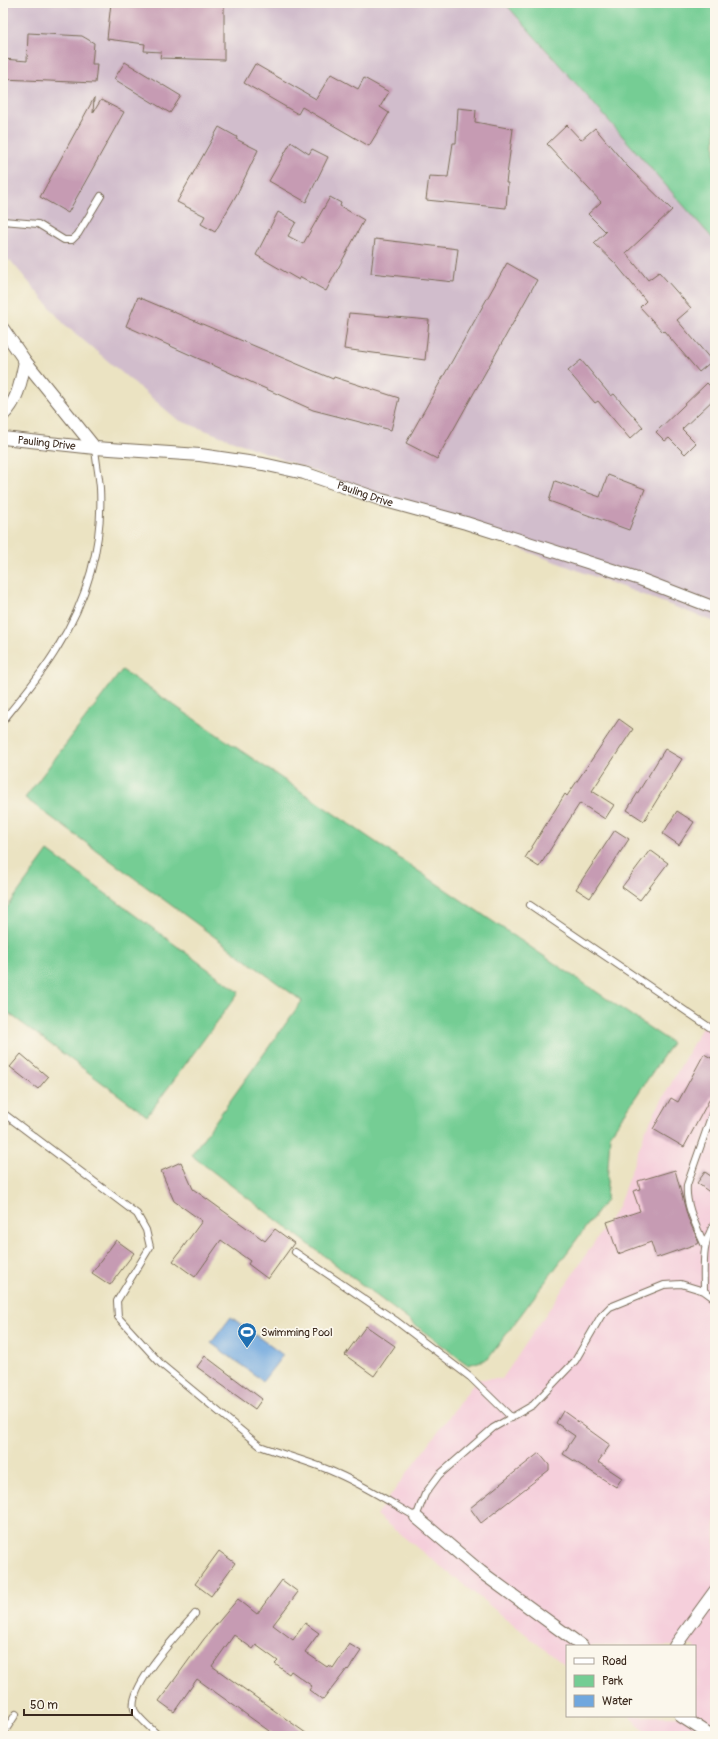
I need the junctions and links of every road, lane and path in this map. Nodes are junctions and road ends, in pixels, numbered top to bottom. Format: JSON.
{"nodes":[{"id":1,"x":101,"y":196,"type":"dead end"},
{"id":2,"x":3,"y":222,"type":"edge"},
{"id":3,"x":3,"y":329,"type":"edge"},
{"id":4,"x":25,"y":361,"type":"junction"},
{"id":5,"x":3,"y":415,"type":"edge"},
{"id":6,"x":3,"y":438,"type":"edge"},
{"id":7,"x":95,"y":448,"type":"junction"},
{"id":8,"x":715,"y":608,"type":"edge"},
{"id":9,"x":3,"y":721,"type":"edge"},
{"id":10,"x":530,"y":905,"type":"dead end"},
{"id":11,"x":715,"y":1031,"type":"edge"},
{"id":12,"x":3,"y":1113,"type":"edge"},
{"id":13,"x":712,"y":1114,"type":"dead end"},
{"id":14,"x":715,"y":1223,"type":"edge"},
{"id":15,"x":705,"y":1246,"type":"junction"},
{"id":16,"x":295,"y":1252,"type":"dead end"},
{"id":17,"x":704,"y":1291,"type":"junction"},
{"id":18,"x":715,"y":1298,"type":"edge"},
{"id":19,"x":512,"y":1418,"type":"junction"},
{"id":20,"x":416,"y":1517,"type":"junction"},
{"id":21,"x":715,"y":1591,"type":"edge"},
{"id":22,"x":195,"y":1614,"type":"dead end"},
{"id":23,"x":581,"y":1645,"type":"edge"},
{"id":24,"x":676,"y":1645,"type":"edge"},
{"id":25,"x":16,"y":1714,"type":"dead end"},
{"id":26,"x":683,"y":1717,"type":"edge"},
{"id":27,"x":3,"y":1734,"type":"edge"},
{"id":28,"x":159,"y":1736,"type":"edge"},
{"id":29,"x":712,"y":1736,"type":"edge"}],
"edges":[{"from":1,"to":2,"type":"lane"},
{"from":3,"to":4,"type":"street"},
{"from":4,"to":5,"type":"street"},
{"from":4,"to":7,"type":"street"},
{"from":6,"to":7,"type":"street","name":"Pauling Drive"},
{"from":7,"to":8,"type":"street","name":"Pauling Drive"},
{"from":7,"to":9,"type":"lane"},
{"from":10,"to":11,"type":"lane"},
{"from":12,"to":20,"type":"lane"},
{"from":13,"to":15,"type":"lane"},
{"from":14,"to":15,"type":"lane"},
{"from":15,"to":17,"type":"lane"},
{"from":16,"to":19,"type":"lane"},
{"from":17,"to":18,"type":"lane"},
{"from":17,"to":19,"type":"lane"},
{"from":19,"to":20,"type":"lane"},
{"from":20,"to":23,"type":"street"},
{"from":21,"to":24,"type":"street"},
{"from":22,"to":28,"type":"lane"},
{"from":25,"to":27,"type":"lane"},
{"from":26,"to":29,"type":"street"}]}
